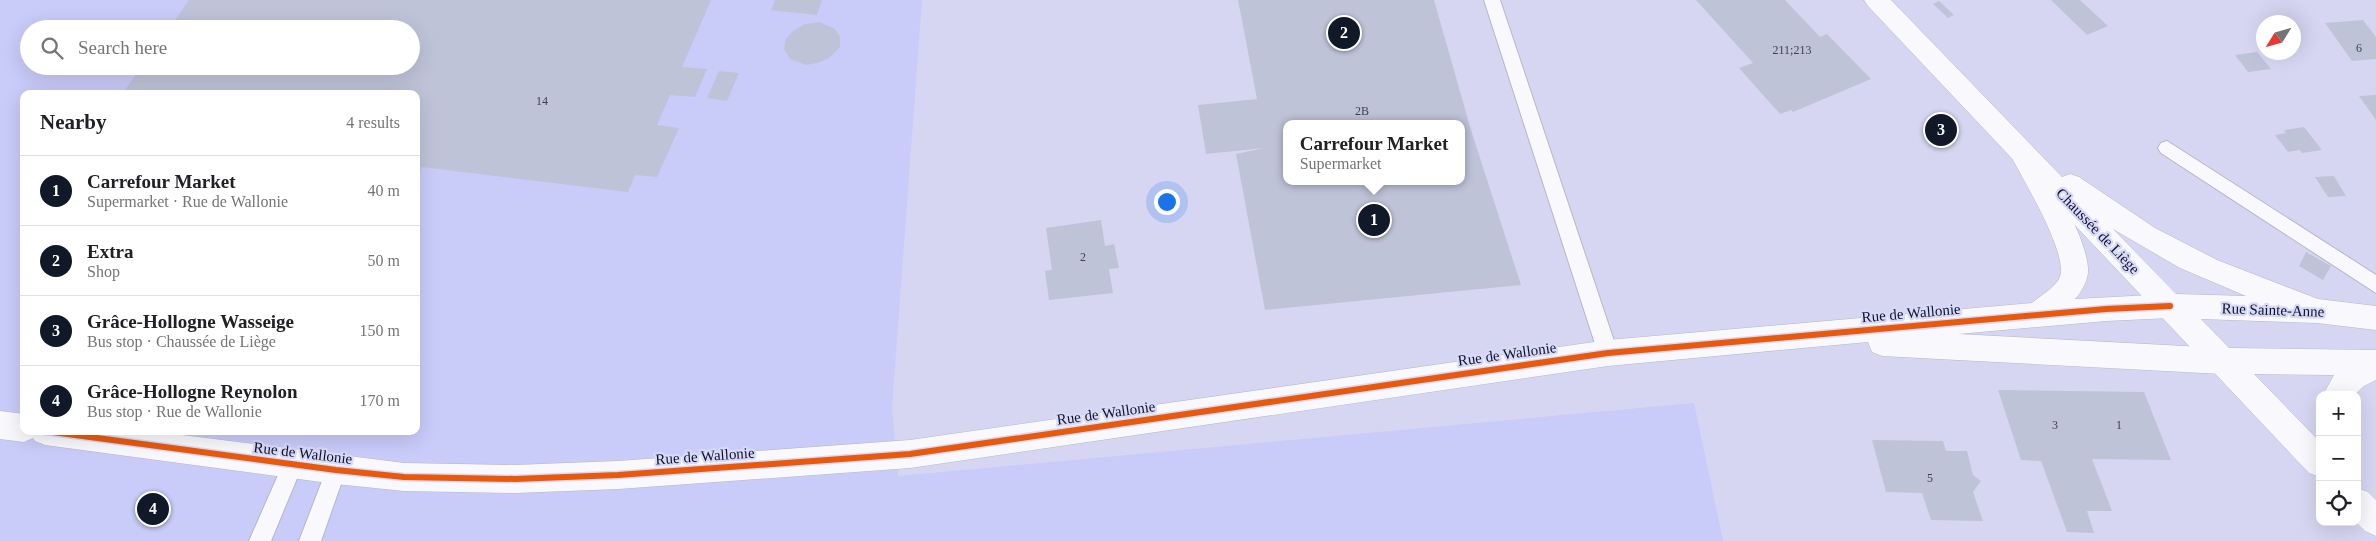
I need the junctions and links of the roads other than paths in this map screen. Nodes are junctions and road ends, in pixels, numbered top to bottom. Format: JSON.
{"nodes":[{"id":1,"x":1492,"y":0,"type":"edge"},
{"id":2,"x":1876,"y":0,"type":"edge"},
{"id":3,"x":2167,"y":148,"type":"dead end"},
{"id":4,"x":2022,"y":152,"type":"junction"},
{"id":5,"x":2376,"y":285,"type":"edge"},
{"id":6,"x":2170,"y":306,"type":"junction"},
{"id":7,"x":2317,"y":311,"type":"junction"},
{"id":8,"x":2038,"y":315,"type":"junction"},
{"id":9,"x":2376,"y":318,"type":"edge"},
{"id":10,"x":1783,"y":337,"type":"junction"},
{"id":11,"x":1608,"y":353,"type":"junction"},
{"id":12,"x":2222,"y":361,"type":"junction"},
{"id":13,"x":2376,"y":363,"type":"edge"},
{"id":14,"x":2376,"y":367,"type":"edge"},
{"id":15,"x":2340,"y":391,"type":"edge"},
{"id":16,"x":0,"y":425,"type":"edge"},
{"id":17,"x":20,"y":428,"type":"edge"},
{"id":18,"x":75,"y":435,"type":"edge"},
{"id":19,"x":2316,"y":459,"type":"edge"},
{"id":20,"x":293,"y":464,"type":"junction"},
{"id":21,"x":336,"y":470,"type":"junction"},
{"id":22,"x":2361,"y":506,"type":"edge"},
{"id":23,"x":2376,"y":521,"type":"edge"},
{"id":24,"x":260,"y":541,"type":"edge"},
{"id":25,"x":310,"y":541,"type":"edge"}],
"edges":[{"from":1,"to":11,"type":"lane"},
{"from":2,"to":4,"type":"street","name":"Chaussée de Liège"},
{"from":3,"to":5,"type":"lane"},
{"from":4,"to":6,"type":"street","name":"Chaussée de Liège"},
{"from":4,"to":7,"type":"street"},
{"from":4,"to":8,"type":"street"},
{"from":6,"to":7,"type":"street","name":"Rue Sainte-Anne"},
{"from":6,"to":8,"type":"street","name":"Rue de Wallonie"},
{"from":6,"to":12,"type":"street","name":"Chaussée de Liège"},
{"from":7,"to":9,"type":"street","name":"Rue Sainte-Anne"},
{"from":8,"to":10,"type":"street","name":"Rue de Wallonie"},
{"from":10,"to":11,"type":"street","name":"Rue de Wallonie"},
{"from":10,"to":12,"type":"street","name":"Rue de Wallonie"},
{"from":11,"to":21,"type":"street","name":"Rue de Wallonie"},
{"from":12,"to":13,"type":"street"},
{"from":12,"to":19,"type":"street","name":"Chaussée de Liège"},
{"from":14,"to":15,"type":"street"},
{"from":16,"to":17,"type":"street"},
{"from":18,"to":20,"type":"street","name":"Rue de Wallonie"},
{"from":20,"to":21,"type":"street","name":"Rue de Wallonie"},
{"from":20,"to":24,"type":"lane"},
{"from":21,"to":25,"type":"lane"},
{"from":22,"to":23,"type":"street"}]}
